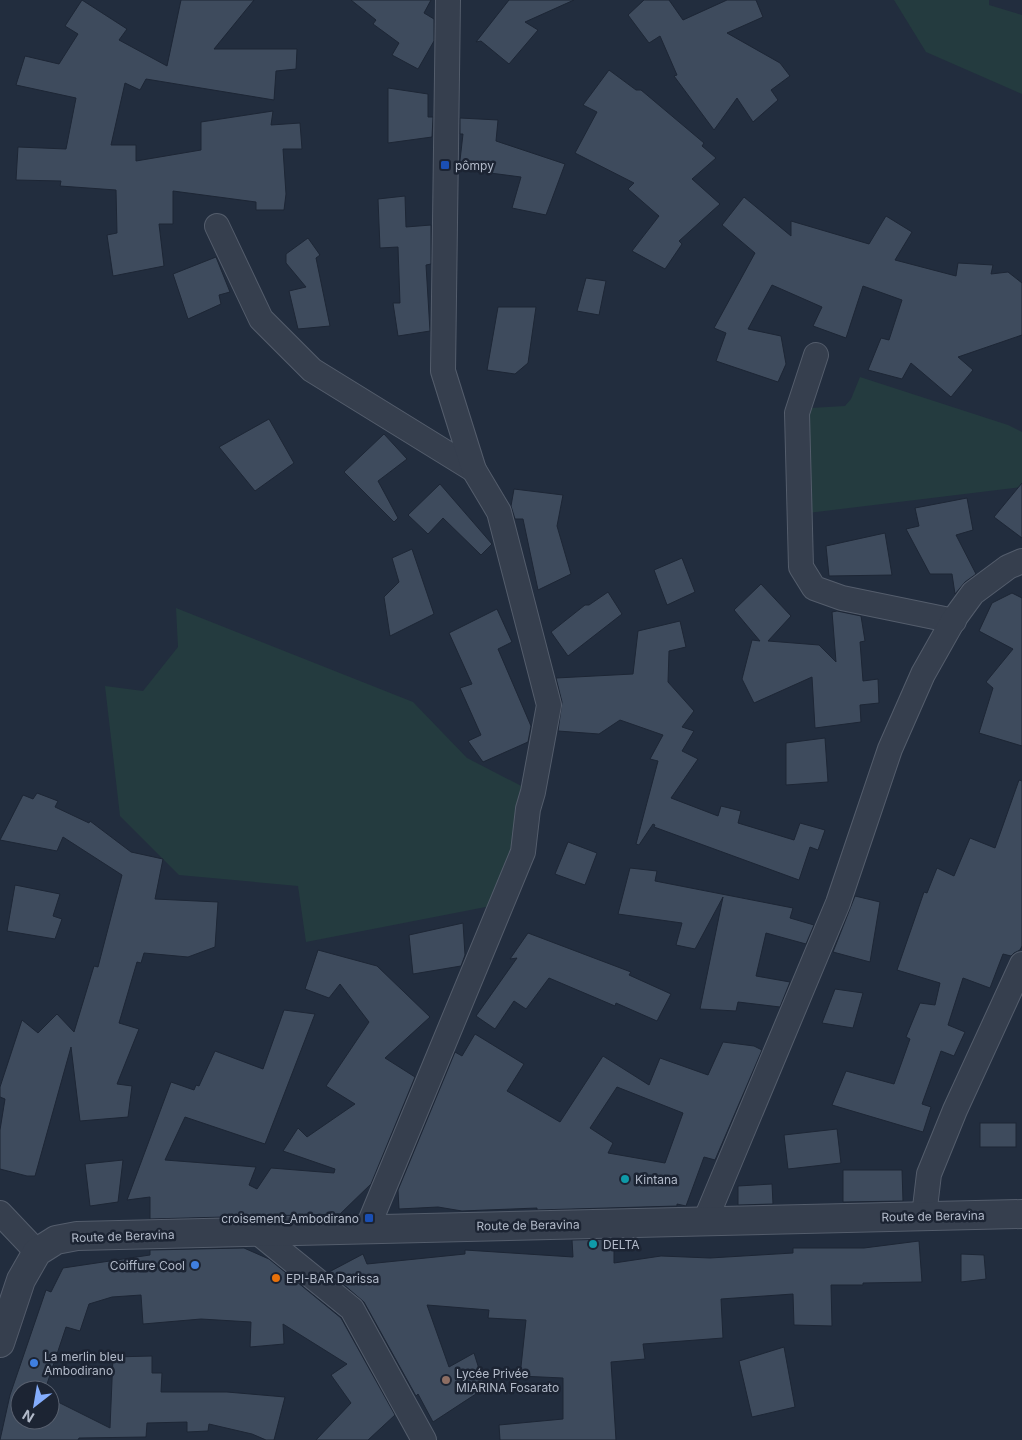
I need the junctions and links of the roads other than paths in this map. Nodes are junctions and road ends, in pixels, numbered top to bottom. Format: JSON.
{"nodes":[{"id":1,"x":448,"y":0,"type":"edge"},
{"id":2,"x":217,"y":226,"type":"dead end"},
{"id":3,"x":816,"y":355,"type":"dead end"},
{"id":4,"x":474,"y":470,"type":"junction"},
{"id":5,"x":1022,"y":561,"type":"edge"},
{"id":6,"x":954,"y":621,"type":"junction"},
{"id":7,"x":1022,"y":964,"type":"edge"},
{"id":8,"x":0,"y":1213,"type":"edge"},
{"id":9,"x":1022,"y":1214,"type":"edge"},
{"id":10,"x":924,"y":1216,"type":"junction"},
{"id":11,"x":704,"y":1221,"type":"junction"},
{"id":12,"x":367,"y":1229,"type":"junction"},
{"id":13,"x":256,"y":1231,"type":"junction"},
{"id":14,"x":9,"y":1234,"type":"edge"},
{"id":15,"x":37,"y":1252,"type":"junction"},
{"id":16,"x":0,"y":1343,"type":"edge"},
{"id":17,"x":424,"y":1440,"type":"edge"}],
"edges":[{"from":1,"to":4,"type":"street"},
{"from":2,"to":4,"type":"street"},
{"from":3,"to":6,"type":"street"},
{"from":4,"to":12,"type":"street"},
{"from":5,"to":6,"type":"street"},
{"from":6,"to":11,"type":"street"},
{"from":7,"to":10,"type":"street"},
{"from":8,"to":14,"type":"street"},
{"from":9,"to":10,"type":"street","name":"Route de Beravina"},
{"from":10,"to":11,"type":"street","name":"Route de Beravina"},
{"from":11,"to":12,"type":"street","name":"Route de Beravina"},
{"from":12,"to":13,"type":"street","name":"Route de Beravina"},
{"from":13,"to":15,"type":"street","name":"Route de Beravina"},
{"from":13,"to":17,"type":"street"},
{"from":14,"to":15,"type":"street"},
{"from":15,"to":16,"type":"street"}]}
